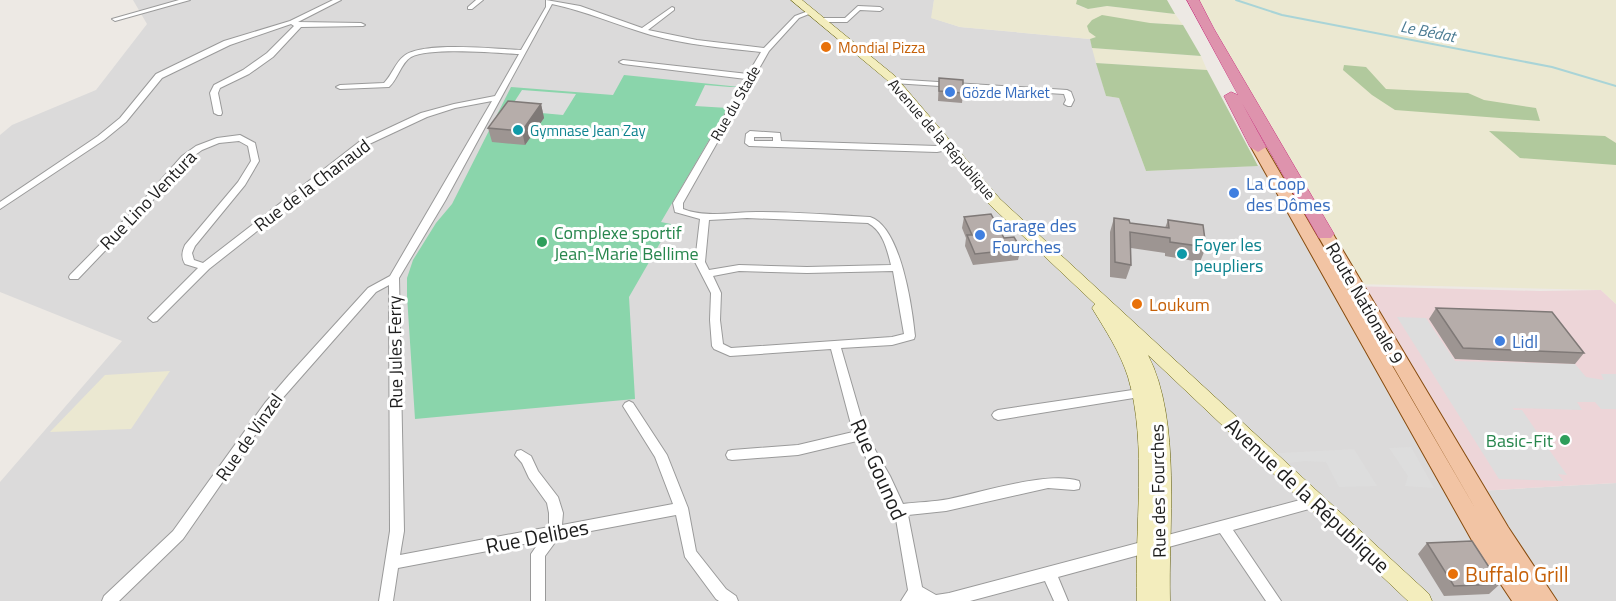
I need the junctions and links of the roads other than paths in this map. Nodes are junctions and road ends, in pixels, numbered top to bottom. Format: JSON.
{"nodes":[{"id":1,"x":187,"y":0,"type":"edge"},
{"id":2,"x":338,"y":0,"type":"edge"},
{"id":3,"x":480,"y":0,"type":"edge"},
{"id":4,"x":796,"y":0,"type":"edge"},
{"id":5,"x":1180,"y":0,"type":"edge"},
{"id":6,"x":1193,"y":0,"type":"edge"},
{"id":7,"x":550,"y":1,"type":"edge"},
{"id":8,"x":470,"y":8,"type":"dead end"},
{"id":9,"x":672,"y":9,"type":"dead end"},
{"id":10,"x":880,"y":9,"type":"dead end"},
{"id":11,"x":811,"y":12,"type":"junction"},
{"id":12,"x":115,"y":19,"type":"dead end"},
{"id":13,"x":821,"y":21,"type":"junction"},
{"id":14,"x":295,"y":23,"type":"junction"},
{"id":15,"x":361,"y":25,"type":"dead end"},
{"id":16,"x":644,"y":30,"type":"junction"},
{"id":17,"x":766,"y":50,"type":"junction"},
{"id":18,"x":524,"y":52,"type":"junction"},
{"id":19,"x":623,"y":62,"type":"dead end"},
{"id":20,"x":750,"y":77,"type":"junction"},
{"id":21,"x":893,"y":81,"type":"junction"},
{"id":22,"x":340,"y":87,"type":"dead end"},
{"id":23,"x":497,"y":98,"type":"junction"},
{"id":24,"x":1068,"y":104,"type":"dead end"},
{"id":25,"x":218,"y":113,"type":"dead end"},
{"id":26,"x":777,"y":144,"type":"dead end"},
{"id":27,"x":949,"y":147,"type":"junction"},
{"id":28,"x":1257,"y":147,"type":"joint"},
{"id":29,"x":0,"y":206,"type":"edge"},
{"id":30,"x":705,"y":216,"type":"junction"},
{"id":31,"x":1325,"y":234,"type":"joint"},
{"id":32,"x":1056,"y":258,"type":"junction"},
{"id":33,"x":205,"y":267,"type":"junction"},
{"id":34,"x":896,"y":268,"type":"junction"},
{"id":35,"x":708,"y":274,"type":"junction"},
{"id":36,"x":74,"y":277,"type":"dead end"},
{"id":37,"x":394,"y":278,"type":"junction"},
{"id":38,"x":1120,"y":317,"type":"junction"},
{"id":39,"x":153,"y":318,"type":"dead end"},
{"id":40,"x":835,"y":345,"type":"junction"},
{"id":41,"x":1126,"y":350,"type":"junction"},
{"id":42,"x":1142,"y":357,"type":"junction"},
{"id":43,"x":1196,"y":388,"type":"junction"},
{"id":44,"x":1147,"y":392,"type":"junction"},
{"id":45,"x":629,"y":406,"type":"dead end"},
{"id":46,"x":998,"y":416,"type":"dead end"},
{"id":47,"x":860,"y":435,"type":"junction"},
{"id":48,"x":732,"y":455,"type":"dead end"},
{"id":49,"x":521,"y":456,"type":"dead end"},
{"id":50,"x":1074,"y":485,"type":"dead end"},
{"id":51,"x":1316,"y":502,"type":"junction"},
{"id":52,"x":681,"y":508,"type":"junction"},
{"id":53,"x":899,"y":510,"type":"junction"},
{"id":54,"x":1223,"y":526,"type":"junction"},
{"id":55,"x":555,"y":532,"type":"junction"},
{"id":56,"x":1153,"y":545,"type":"junction"},
{"id":57,"x":392,"y":563,"type":"junction"},
{"id":58,"x":1049,"y":573,"type":"junction"},
{"id":59,"x":912,"y":597,"type":"edge"},
{"id":60,"x":109,"y":601,"type":"edge"},
{"id":61,"x":386,"y":601,"type":"edge"},
{"id":62,"x":538,"y":601,"type":"edge"},
{"id":63,"x":731,"y":601,"type":"edge"},
{"id":64,"x":935,"y":601,"type":"edge"},
{"id":65,"x":1061,"y":601,"type":"edge"},
{"id":66,"x":1147,"y":601,"type":"edge"},
{"id":67,"x":1160,"y":601,"type":"edge"},
{"id":68,"x":1274,"y":601,"type":"edge"},
{"id":69,"x":1422,"y":601,"type":"edge"},
{"id":70,"x":1525,"y":601,"type":"edge"},
{"id":71,"x":1546,"y":601,"type":"edge"}],
"edges":[{"from":1,"to":12,"type":"street"},
{"from":2,"to":14,"type":"street"},
{"from":3,"to":8,"type":"street"},
{"from":4,"to":11,"type":"street","name":"Avenue de la République"},
{"from":5,"to":28,"type":"highway"},
{"from":6,"to":31,"type":"highway","name":"Route Nationale 9"},
{"from":7,"to":16,"type":"street"},
{"from":7,"to":18,"type":"street","name":"Rue Jules Ferry"},
{"from":9,"to":16,"type":"street"},
{"from":10,"to":13,"type":"street"},
{"from":11,"to":13,"type":"street","name":"Avenue de la République"},
{"from":11,"to":17,"type":"street","name":"Rue du Stade"},
{"from":13,"to":21,"type":"street","name":"Avenue de la République"},
{"from":14,"to":15,"type":"street"},
{"from":14,"to":25,"type":"street"},
{"from":14,"to":29,"type":"street"},
{"from":16,"to":17,"type":"street"},
{"from":17,"to":20,"type":"street","name":"Rue du Stade"},
{"from":18,"to":22,"type":"street"},
{"from":18,"to":23,"type":"street","name":"Rue Jules Ferry"},
{"from":19,"to":20,"type":"street"},
{"from":20,"to":30,"type":"street","name":"Rue du Stade"},
{"from":21,"to":24,"type":"street"},
{"from":21,"to":27,"type":"street","name":"Avenue de la République"},
{"from":23,"to":33,"type":"street","name":"Rue de la Chanaud"},
{"from":23,"to":37,"type":"street","name":"Rue Jules Ferry"},
{"from":26,"to":27,"type":"street"},
{"from":27,"to":32,"type":"street","name":"Avenue de la République"},
{"from":28,"to":70,"type":"main road"},
{"from":30,"to":34,"type":"street"},
{"from":30,"to":35,"type":"street"},
{"from":31,"to":71,"type":"main road","name":"Route Nationale 9"},
{"from":32,"to":38,"type":"street","name":"Avenue de la République"},
{"from":32,"to":41,"type":"street","name":"Avenue de la République"},
{"from":33,"to":36,"type":"street","name":"Rue Lino Ventura"},
{"from":33,"to":39,"type":"street","name":"Rue de la Chanaud"},
{"from":34,"to":35,"type":"street"},
{"from":34,"to":40,"type":"street"},
{"from":35,"to":40,"type":"street"},
{"from":37,"to":57,"type":"street","name":"Rue Jules Ferry"},
{"from":37,"to":60,"type":"street","name":"Rue de Vinzel"},
{"from":38,"to":42,"type":"street","name":"Rue des Fourches"},
{"from":38,"to":43,"type":"street","name":"Avenue de la République"},
{"from":40,"to":47,"type":"street","name":"Rue Gounod"},
{"from":41,"to":42,"type":"street"},
{"from":41,"to":44,"type":"street","name":"Rue des Fourches"},
{"from":42,"to":43,"type":"street"},
{"from":42,"to":44,"type":"street","name":"Rue des Fourches"},
{"from":43,"to":51,"type":"street","name":"Avenue de la République"},
{"from":44,"to":46,"type":"street"},
{"from":44,"to":56,"type":"street","name":"Rue des Fourches"},
{"from":45,"to":52,"type":"street"},
{"from":47,"to":48,"type":"street"},
{"from":47,"to":53,"type":"street","name":"Rue Gounod"},
{"from":49,"to":55,"type":"street"},
{"from":50,"to":53,"type":"street"},
{"from":51,"to":54,"type":"street"},
{"from":51,"to":69,"type":"street","name":"Avenue de la République"},
{"from":52,"to":55,"type":"street","name":"Rue Delibes"},
{"from":52,"to":63,"type":"street"},
{"from":53,"to":59,"type":"street","name":"Rue Gounod"},
{"from":54,"to":56,"type":"street"},
{"from":54,"to":68,"type":"street"},
{"from":55,"to":57,"type":"street","name":"Rue Delibes"},
{"from":55,"to":62,"type":"street"},
{"from":56,"to":58,"type":"street"},
{"from":56,"to":66,"type":"street","name":"Rue des Fourches"},
{"from":56,"to":67,"type":"street","name":"Rue des Fourches"},
{"from":57,"to":61,"type":"street","name":"Rue Jules Ferry"},
{"from":58,"to":64,"type":"street"},
{"from":58,"to":65,"type":"street"},
{"from":59,"to":64,"type":"street"}]}
